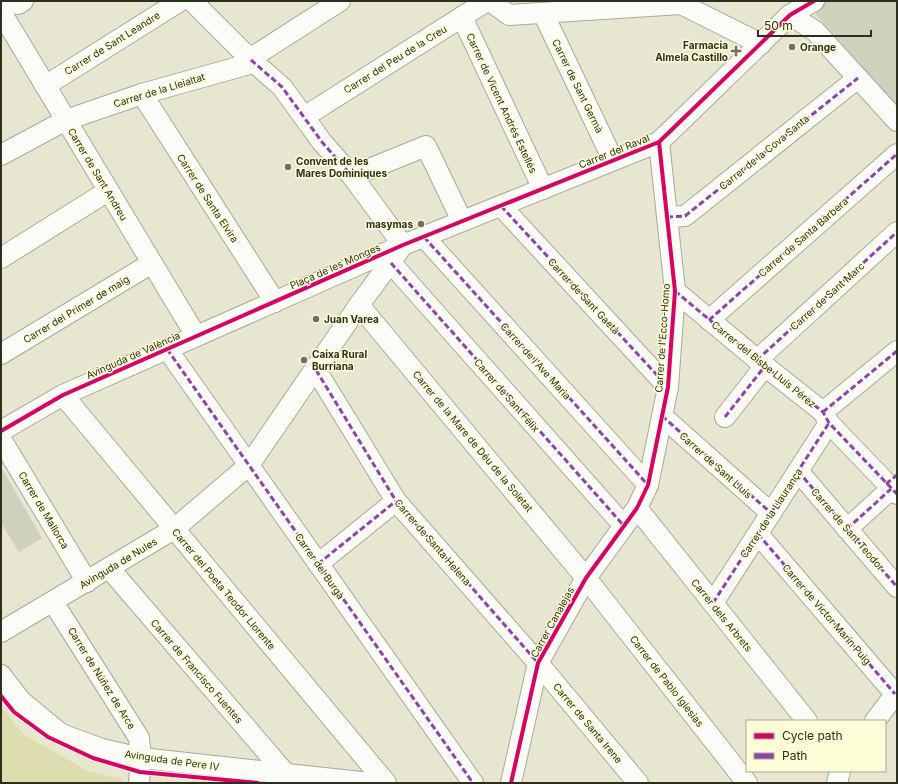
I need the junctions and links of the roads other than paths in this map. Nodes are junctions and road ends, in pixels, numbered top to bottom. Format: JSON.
{"nodes":[{"id":1,"x":23,"y":1,"type":"edge"},
{"id":2,"x":180,"y":1,"type":"edge"},
{"id":3,"x":192,"y":1,"type":"edge"},
{"id":4,"x":340,"y":1,"type":"edge"},
{"id":5,"x":487,"y":1,"type":"edge"},
{"id":6,"x":490,"y":1,"type":"edge"},
{"id":7,"x":523,"y":1,"type":"edge"},
{"id":8,"x":814,"y":1,"type":"edge"},
{"id":9,"x":1,"y":3,"type":"edge"},
{"id":10,"x":787,"y":8,"type":"edge"},
{"id":11,"x":1,"y":12,"type":"edge"},
{"id":12,"x":543,"y":13,"type":"junction"},
{"id":13,"x":509,"y":15,"type":"junction"},
{"id":14,"x":462,"y":17,"type":"junction"},
{"id":15,"x":760,"y":44,"type":"junction"},
{"id":16,"x":251,"y":60,"type":"junction"},
{"id":17,"x":858,"y":78,"type":"junction"},
{"id":18,"x":45,"y":86,"type":"junction"},
{"id":19,"x":142,"y":94,"type":"junction"},
{"id":20,"x":304,"y":117,"type":"junction"},
{"id":21,"x":66,"y":120,"type":"junction"},
{"id":22,"x":897,"y":121,"type":"edge"},
{"id":23,"x":659,"y":142,"type":"junction"},
{"id":24,"x":897,"y":154,"type":"edge"},
{"id":25,"x":1,"y":155,"type":"edge"},
{"id":26,"x":613,"y":160,"type":"junction"},
{"id":27,"x":352,"y":176,"type":"junction"},
{"id":28,"x":543,"y":189,"type":"junction"},
{"id":29,"x":108,"y":191,"type":"junction"},
{"id":30,"x":501,"y":206,"type":"junction"},
{"id":31,"x":667,"y":218,"type":"junction"},
{"id":32,"x":462,"y":221,"type":"junction"},
{"id":33,"x":897,"y":232,"type":"edge"},
{"id":34,"x":424,"y":236,"type":"junction"},
{"id":35,"x":403,"y":245,"type":"junction"},
{"id":36,"x":1,"y":258,"type":"edge"},
{"id":37,"x":152,"y":263,"type":"junction"},
{"id":38,"x":391,"y":263,"type":"junction"},
{"id":39,"x":675,"y":291,"type":"junction"},
{"id":40,"x":275,"y":302,"type":"junction"},
{"id":41,"x":359,"y":305,"type":"junction"},
{"id":42,"x":709,"y":320,"type":"junction"},
{"id":43,"x":196,"y":336,"type":"junction"},
{"id":44,"x":167,"y":349,"type":"junction"},
{"id":45,"x":897,"y":351,"type":"edge"},
{"id":46,"x":1,"y":354,"type":"edge"},
{"id":47,"x":761,"y":363,"type":"junction"},
{"id":48,"x":316,"y":370,"type":"junction"},
{"id":49,"x":668,"y":387,"type":"junction"},
{"id":50,"x":63,"y":395,"type":"junction"},
{"id":51,"x":662,"y":416,"type":"junction"},
{"id":52,"x":726,"y":417,"type":"dead end"},
{"id":53,"x":826,"y":417,"type":"junction"},
{"id":54,"x":1,"y":431,"type":"edge"},
{"id":55,"x":1,"y":439,"type":"edge"},
{"id":56,"x":249,"y":465,"type":"junction"},
{"id":57,"x":798,"y":472,"type":"junction"},
{"id":58,"x":648,"y":484,"type":"junction"},
{"id":59,"x":893,"y":485,"type":"edge"},
{"id":60,"x":396,"y":501,"type":"junction"},
{"id":61,"x":637,"y":508,"type":"junction"},
{"id":62,"x":771,"y":513,"type":"junction"},
{"id":63,"x":624,"y":526,"type":"junction"},
{"id":64,"x":174,"y":528,"type":"junction"},
{"id":65,"x":847,"y":529,"type":"junction"},
{"id":66,"x":758,"y":534,"type":"junction"},
{"id":67,"x":318,"y":564,"type":"junction"},
{"id":68,"x":109,"y":568,"type":"junction"},
{"id":69,"x":586,"y":578,"type":"junction"},
{"id":70,"x":87,"y":582,"type":"junction"},
{"id":71,"x":897,"y":587,"type":"edge"},
{"id":72,"x":53,"y":602,"type":"junction"},
{"id":73,"x":713,"y":603,"type":"junction"},
{"id":74,"x":1,"y":632,"type":"edge"},
{"id":75,"x":538,"y":663,"type":"junction"},
{"id":76,"x":1,"y":675,"type":"edge"},
{"id":77,"x":896,"y":693,"type":"edge"},
{"id":78,"x":806,"y":720,"type":"edge"},
{"id":79,"x":876,"y":720,"type":"edge"},
{"id":80,"x":141,"y":758,"type":"junction"},
{"id":81,"x":840,"y":772,"type":"edge"},
{"id":82,"x":285,"y":774,"type":"junction"},
{"id":83,"x":139,"y":783,"type":"edge"},
{"id":84,"x":370,"y":783,"type":"edge"},
{"id":85,"x":386,"y":783,"type":"edge"},
{"id":86,"x":474,"y":783,"type":"edge"},
{"id":87,"x":511,"y":783,"type":"edge"},
{"id":88,"x":638,"y":783,"type":"edge"},
{"id":89,"x":747,"y":783,"type":"edge"},
{"id":90,"x":836,"y":783,"type":"edge"}],
"edges":[{"from":1,"to":9,"type":"street"},
{"from":2,"to":18,"type":"street","name":"Carrer de Sant Leandre"},
{"from":3,"to":16,"type":"street"},
{"from":4,"to":16,"type":"street","name":"Carrer de la Lleialtat"},
{"from":5,"to":14,"type":"street","name":"Carrer del Peu de la Creu"},
{"from":6,"to":13,"type":"street"},
{"from":7,"to":13,"type":"street"},
{"from":8,"to":10,"type":"street","name":"Carrer del Raval"},
{"from":10,"to":15,"type":"street","name":"Carrer del Raval"},
{"from":10,"to":17,"type":"street"},
{"from":11,"to":18,"type":"street","name":"Carrer de Sant Andreu"},
{"from":12,"to":13,"type":"street"},
{"from":12,"to":15,"type":"street"},
{"from":12,"to":26,"type":"street","name":"Carrer de Sant Germà"},
{"from":14,"to":20,"type":"street","name":"Carrer del Peu de la Creu"},
{"from":14,"to":28,"type":"street","name":"Carrer de Vicent Andrés Estellés"},
{"from":15,"to":23,"type":"street","name":"Carrer del Raval"},
{"from":16,"to":19,"type":"street","name":"Carrer de la Lleialtat"},
{"from":16,"to":20,"type":"street"},
{"from":17,"to":22,"type":"street"},
{"from":17,"to":31,"type":"street","name":"Carrer de la Cova Santa"},
{"from":18,"to":21,"type":"street","name":"Carrer de Sant Andreu"},
{"from":19,"to":21,"type":"street","name":"Carrer de la Lleialtat"},
{"from":19,"to":40,"type":"street","name":"Carrer de Santa Elvira"},
{"from":20,"to":27,"type":"street"},
{"from":21,"to":25,"type":"street","name":"Carrer de la Lleialtat"},
{"from":21,"to":29,"type":"street","name":"Carrer de Sant Andreu"},
{"from":23,"to":26,"type":"street","name":"Carrer del Raval"},
{"from":23,"to":31,"type":"street","name":"Carrer de l'Ecco-Homo"},
{"from":24,"to":42,"type":"street","name":"Carrer de Santa Bàrbera"},
{"from":26,"to":28,"type":"street","name":"Carrer del Raval"},
{"from":27,"to":32,"type":"street"},
{"from":27,"to":35,"type":"street"},
{"from":28,"to":30,"type":"street","name":"Carrer del Raval"},
{"from":29,"to":36,"type":"street"},
{"from":29,"to":37,"type":"street","name":"Carrer de Sant Andreu"},
{"from":30,"to":32,"type":"street","name":"Carrer del Raval"},
{"from":30,"to":49,"type":"street","name":"Carrer de Sant Gaetà"},
{"from":31,"to":39,"type":"street","name":"Carrer de l'Ecco-Homo"},
{"from":32,"to":34,"type":"street","name":"Carrer del Raval"},
{"from":33,"to":47,"type":"street","name":"Carrer de Sant Marc"},
{"from":34,"to":35,"type":"street","name":"Carrer del Raval"},
{"from":34,"to":58,"type":"street","name":"Carrer de l'Ave Maria"},
{"from":35,"to":38,"type":"street","name":"Plaça de les Monges"},
{"from":35,"to":40,"type":"street","name":"Plaça de les Monges"},
{"from":37,"to":43,"type":"street","name":"Carrer de Sant Andreu"},
{"from":37,"to":46,"type":"street","name":"Carrer del Primer de maig"},
{"from":38,"to":41,"type":"street","name":"Plaça de les Monges"},
{"from":38,"to":63,"type":"street","name":"Carrer de Sant Félix"},
{"from":39,"to":42,"type":"street","name":"Carrer del Bisbe Lluís Pérez"},
{"from":39,"to":49,"type":"street","name":"Carrer de l'Ecco-Homo"},
{"from":40,"to":43,"type":"street","name":"Avinguda de València"},
{"from":41,"to":48,"type":"street","name":"Plaça de les Monges"},
{"from":41,"to":69,"type":"street","name":"Carrer de la Mare de Déu de la Soletat"},
{"from":42,"to":47,"type":"street","name":"Carrer del Bisbe Lluís Pérez"},
{"from":43,"to":44,"type":"street","name":"Avinguda de València"},
{"from":44,"to":50,"type":"street","name":"Avinguda de València"},
{"from":44,"to":56,"type":"street","name":"Carrer del Burgà"},
{"from":45,"to":53,"type":"street","name":"Carrer de la Llaurança"},
{"from":47,"to":52,"type":"street","name":"Carrer de Sant Marc"},
{"from":47,"to":53,"type":"street","name":"Carrer del Bisbe Lluís Pérez"},
{"from":48,"to":56,"type":"street","name":"Avinguda de Nules"},
{"from":48,"to":60,"type":"street","name":"Carrer de Santa Helena"},
{"from":49,"to":51,"type":"street","name":"Carrer de l'Ecco-Homo"},
{"from":50,"to":54,"type":"street","name":"Avinguda de València"},
{"from":50,"to":64,"type":"street","name":"Carrer del Poeta Teodor Llorente"},
{"from":51,"to":58,"type":"street","name":"Carrer de l'Ecco-Homo"},
{"from":51,"to":62,"type":"street","name":"Carrer de Sant Lluís"},
{"from":53,"to":57,"type":"street","name":"Carrer de la Llaurança"},
{"from":53,"to":59,"type":"street","name":"Carrer del Bisbe Lluís Pérez"},
{"from":55,"to":70,"type":"street","name":"Carrer de Mallorca"},
{"from":56,"to":64,"type":"street","name":"Avinguda de Nules"},
{"from":56,"to":67,"type":"street","name":"Carrer del Burgà"},
{"from":57,"to":62,"type":"street","name":"Carrer de la Llaurança"},
{"from":57,"to":65,"type":"street","name":"Carrer de Sant Teodor"},
{"from":58,"to":61,"type":"street","name":"Carrer de l'Ecco-Homo"},
{"from":59,"to":65,"type":"street"},
{"from":60,"to":67,"type":"street"},
{"from":60,"to":75,"type":"street","name":"Carrer de Santa Helena"},
{"from":61,"to":63,"type":"street","name":"Carrer Canalejas"},
{"from":61,"to":73,"type":"street","name":"Carrer dels Arbrets"},
{"from":62,"to":66,"type":"street","name":"Carrer de la Llaurança"},
{"from":63,"to":69,"type":"street","name":"Carrer Canalejas"},
{"from":64,"to":68,"type":"street","name":"Avinguda de Nules"},
{"from":64,"to":85,"type":"street","name":"Carrer del Poeta Teodor Llorente"},
{"from":65,"to":71,"type":"street","name":"Carrer de Sant Teodor"},
{"from":66,"to":73,"type":"street","name":"Carrer de la Llaurança"},
{"from":66,"to":77,"type":"street","name":"Carrer de Víctor Marín Puig"},
{"from":67,"to":86,"type":"street","name":"Carrer del Burgà"},
{"from":68,"to":70,"type":"street","name":"Avinguda de Nules"},
{"from":68,"to":82,"type":"street","name":"Carrer de Francisco Fuentes"},
{"from":69,"to":75,"type":"street","name":"Carrer Canalejas"},
{"from":69,"to":89,"type":"street","name":"Carrer de Pablo Iglesias"},
{"from":70,"to":72,"type":"street","name":"Avinguda de Nules"},
{"from":72,"to":74,"type":"street","name":"Avinguda de Nules"},
{"from":72,"to":80,"type":"street","name":"Carrer de Núñez de Arce"},
{"from":73,"to":78,"type":"street","name":"Carrer dels Arbrets"},
{"from":75,"to":87,"type":"street","name":"Carrer Canalejas"},
{"from":75,"to":88,"type":"street","name":"Carrer de Santa Irene"},
{"from":76,"to":80,"type":"street","name":"Avinguda de Pere IV"},
{"from":77,"to":79,"type":"street"},
{"from":80,"to":82,"type":"street","name":"Avinguda de Pere IV"},
{"from":80,"to":83,"type":"street","name":"Carrer de Núñez de Arce"},
{"from":81,"to":90,"type":"street"},
{"from":82,"to":84,"type":"street","name":"Avinguda de Pere IV"}]}
